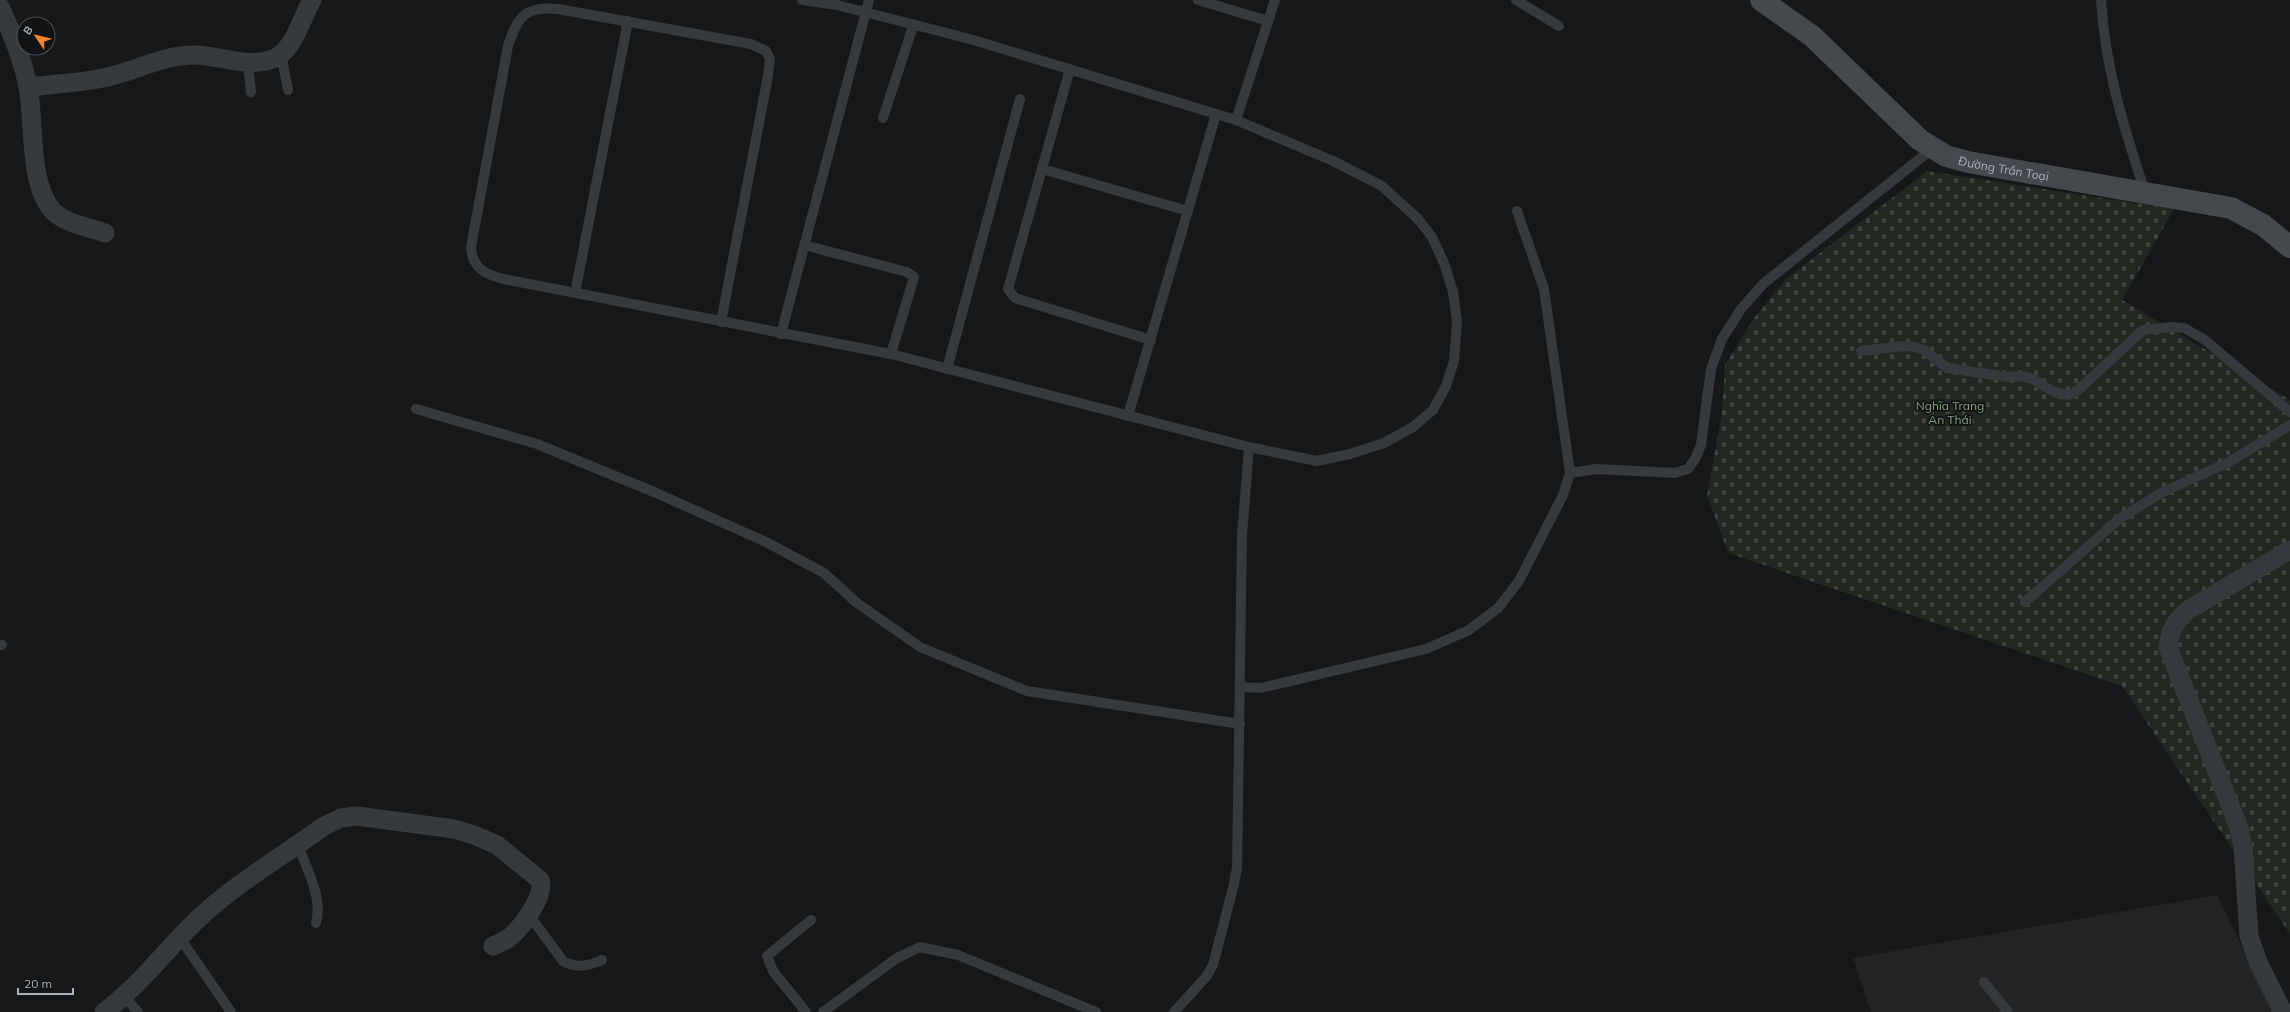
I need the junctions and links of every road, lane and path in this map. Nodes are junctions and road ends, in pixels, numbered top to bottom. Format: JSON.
{"nodes":[{"id":1,"x":312,"y":0,"type":"edge"},
{"id":2,"x":802,"y":0,"type":"edge"},
{"id":3,"x":869,"y":0,"type":"edge"},
{"id":4,"x":1198,"y":0,"type":"edge"},
{"id":5,"x":1275,"y":0,"type":"edge"},
{"id":6,"x":1516,"y":0,"type":"edge"},
{"id":7,"x":1761,"y":0,"type":"edge"},
{"id":8,"x":2101,"y":0,"type":"edge"},
{"id":9,"x":0,"y":7,"type":"edge"},
{"id":10,"x":865,"y":12,"type":"junction"},
{"id":11,"x":628,"y":21,"type":"junction"},
{"id":12,"x":1268,"y":21,"type":"junction"},
{"id":13,"x":913,"y":26,"type":"junction"},
{"id":14,"x":1559,"y":26,"type":"dead end"},
{"id":15,"x":281,"y":54,"type":"junction"},
{"id":16,"x":248,"y":63,"type":"junction"},
{"id":17,"x":1070,"y":69,"type":"junction"},
{"id":18,"x":28,"y":87,"type":"junction"},
{"id":19,"x":288,"y":90,"type":"dead end"},
{"id":20,"x":251,"y":92,"type":"dead end"},
{"id":21,"x":1020,"y":99,"type":"dead end"},
{"id":22,"x":1216,"y":114,"type":"junction"},
{"id":23,"x":883,"y":118,"type":"dead end"},
{"id":24,"x":1236,"y":120,"type":"junction"},
{"id":25,"x":1932,"y":149,"type":"junction"},
{"id":26,"x":1042,"y":169,"type":"junction"},
{"id":27,"x":2145,"y":192,"type":"junction"},
{"id":28,"x":1188,"y":211,"type":"junction"},
{"id":29,"x":1517,"y":211,"type":"dead end"},
{"id":30,"x":104,"y":233,"type":"dead end"},
{"id":31,"x":804,"y":245,"type":"junction"},
{"id":32,"x":2290,"y":246,"type":"edge"},
{"id":33,"x":575,"y":293,"type":"junction"},
{"id":34,"x":720,"y":322,"type":"junction"},
{"id":35,"x":781,"y":334,"type":"junction"},
{"id":36,"x":1150,"y":340,"type":"junction"},
{"id":37,"x":1861,"y":351,"type":"dead end"},
{"id":38,"x":891,"y":354,"type":"junction"},
{"id":39,"x":947,"y":369,"type":"junction"},
{"id":40,"x":416,"y":409,"type":"dead end"},
{"id":41,"x":2290,"y":412,"type":"edge"},
{"id":42,"x":1128,"y":416,"type":"junction"},
{"id":43,"x":2290,"y":425,"type":"edge"},
{"id":44,"x":1249,"y":447,"type":"junction"},
{"id":45,"x":1570,"y":473,"type":"junction"},
{"id":46,"x":2290,"y":550,"type":"edge"},
{"id":47,"x":2025,"y":602,"type":"dead end"},
{"id":48,"x":1240,"y":687,"type":"junction"},
{"id":49,"x":1240,"y":724,"type":"junction"},
{"id":50,"x":298,"y":845,"type":"junction"},
{"id":51,"x":529,"y":915,"type":"junction"},
{"id":52,"x":811,"y":920,"type":"dead end"},
{"id":53,"x":316,"y":923,"type":"dead end"},
{"id":54,"x":180,"y":938,"type":"junction"},
{"id":55,"x":494,"y":946,"type":"dead end"},
{"id":56,"x":602,"y":960,"type":"dead end"},
{"id":57,"x":1984,"y":982,"type":"dead end"},
{"id":58,"x":125,"y":997,"type":"junction"},
{"id":59,"x":104,"y":1012,"type":"edge"},
{"id":60,"x":138,"y":1012,"type":"edge"},
{"id":61,"x":231,"y":1012,"type":"edge"},
{"id":62,"x":806,"y":1012,"type":"edge"},
{"id":63,"x":823,"y":1012,"type":"edge"},
{"id":64,"x":1096,"y":1012,"type":"edge"},
{"id":65,"x":1174,"y":1012,"type":"edge"},
{"id":66,"x":2008,"y":1012,"type":"edge"},
{"id":67,"x":2282,"y":1012,"type":"edge"}],
"edges":[{"from":1,"to":15,"type":"street"},
{"from":2,"to":10,"type":"lane"},
{"from":3,"to":10,"type":"lane"},
{"from":4,"to":12,"type":"lane"},
{"from":5,"to":12,"type":"lane"},
{"from":6,"to":14,"type":"lane"},
{"from":7,"to":25,"type":"street","name":"Đường Trần Toại"},
{"from":8,"to":27,"type":"lane"},
{"from":9,"to":18,"type":"street"},
{"from":10,"to":13,"type":"lane"},
{"from":10,"to":31,"type":"lane"},
{"from":11,"to":33,"type":"lane"},
{"from":11,"to":33,"type":"lane"},
{"from":11,"to":34,"type":"lane"},
{"from":12,"to":24,"type":"lane"},
{"from":13,"to":17,"type":"lane"},
{"from":13,"to":23,"type":"lane"},
{"from":15,"to":16,"type":"street"},
{"from":15,"to":19,"type":"lane"},
{"from":16,"to":18,"type":"street"},
{"from":16,"to":20,"type":"lane"},
{"from":17,"to":22,"type":"lane"},
{"from":17,"to":26,"type":"lane"},
{"from":18,"to":30,"type":"street"},
{"from":21,"to":39,"type":"lane"},
{"from":22,"to":24,"type":"lane"},
{"from":22,"to":28,"type":"lane"},
{"from":24,"to":44,"type":"lane"},
{"from":25,"to":27,"type":"street","name":"Đường Trần Toại"},
{"from":25,"to":45,"type":"lane"},
{"from":26,"to":28,"type":"lane"},
{"from":26,"to":36,"type":"lane"},
{"from":27,"to":32,"type":"street","name":"Đường Trần Toại"},
{"from":28,"to":36,"type":"lane"},
{"from":29,"to":45,"type":"lane"},
{"from":31,"to":35,"type":"lane"},
{"from":31,"to":38,"type":"lane"},
{"from":33,"to":34,"type":"lane"},
{"from":34,"to":35,"type":"lane"},
{"from":35,"to":38,"type":"lane"},
{"from":36,"to":42,"type":"lane"},
{"from":37,"to":41,"type":"lane"},
{"from":38,"to":39,"type":"lane"},
{"from":39,"to":42,"type":"lane"},
{"from":40,"to":49,"type":"lane"},
{"from":42,"to":44,"type":"lane"},
{"from":43,"to":47,"type":"lane"},
{"from":44,"to":48,"type":"lane"},
{"from":45,"to":48,"type":"lane"},
{"from":46,"to":67,"type":"street"},
{"from":48,"to":49,"type":"lane"},
{"from":49,"to":65,"type":"lane"},
{"from":50,"to":51,"type":"street"},
{"from":50,"to":53,"type":"lane"},
{"from":50,"to":54,"type":"street"},
{"from":51,"to":55,"type":"street"},
{"from":51,"to":56,"type":"lane"},
{"from":52,"to":62,"type":"lane"},
{"from":54,"to":58,"type":"street"},
{"from":54,"to":61,"type":"lane"},
{"from":57,"to":66,"type":"lane"},
{"from":58,"to":59,"type":"street"},
{"from":58,"to":60,"type":"lane"},
{"from":63,"to":64,"type":"lane"}]}
